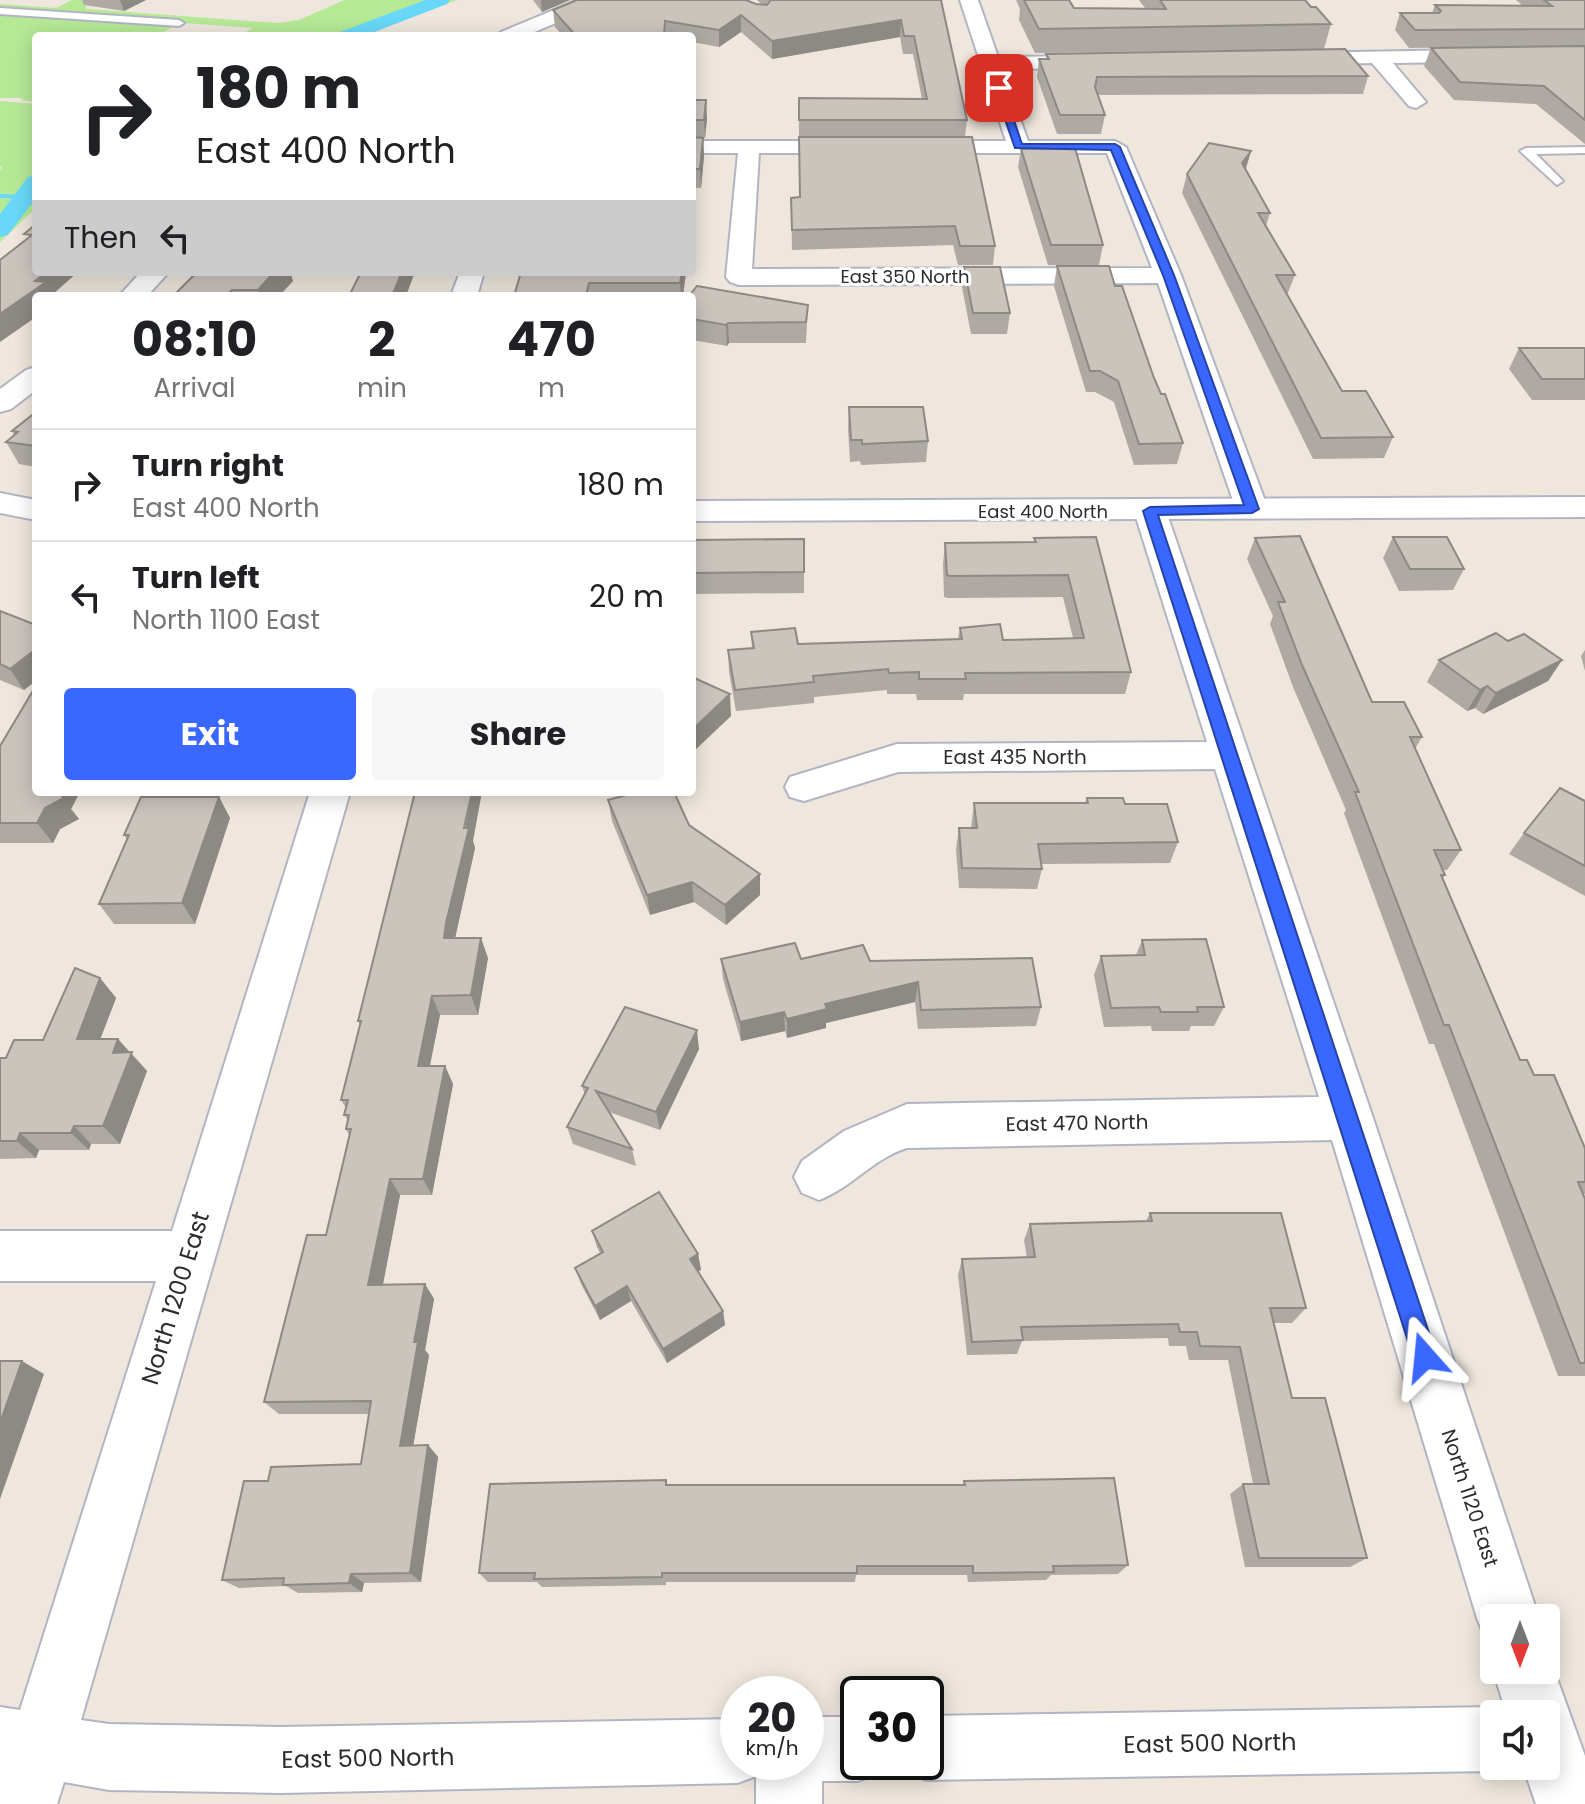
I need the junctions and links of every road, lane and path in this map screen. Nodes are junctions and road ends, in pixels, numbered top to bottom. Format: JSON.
{"nodes":[{"id":1,"x":594,"y":0,"type":"edge"},
{"id":2,"x":969,"y":0,"type":"edge"},
{"id":3,"x":0,"y":11,"type":"edge"},
{"id":4,"x":179,"y":23,"type":"dead end"},
{"id":5,"x":518,"y":32,"type":"edge"},
{"id":6,"x":1585,"y":54,"type":"edge"},
{"id":7,"x":1378,"y":58,"type":"junction"},
{"id":8,"x":1271,"y":59,"type":"edge"},
{"id":9,"x":1118,"y":61,"type":"edge"},
{"id":10,"x":990,"y":63,"type":"junction"},
{"id":11,"x":1416,"y":102,"type":"dead end"},
{"id":12,"x":1019,"y":146,"type":"junction"},
{"id":13,"x":696,"y":147,"type":"edge"},
{"id":14,"x":749,"y":147,"type":"junction"},
{"id":15,"x":1585,"y":150,"type":"edge"},
{"id":16,"x":1557,"y":181,"type":"dead end"},
{"id":17,"x":1168,"y":275,"type":"junction"},
{"id":18,"x":152,"y":276,"type":"edge"},
{"id":19,"x":136,"y":292,"type":"edge"},
{"id":20,"x":32,"y":379,"type":"edge"},
{"id":21,"x":0,"y":403,"type":"edge"},
{"id":22,"x":0,"y":503,"type":"edge"},
{"id":23,"x":1585,"y":507,"type":"edge"},
{"id":24,"x":32,"y":509,"type":"edge"},
{"id":25,"x":1252,"y":509,"type":"junction"},
{"id":26,"x":696,"y":511,"type":"edge"},
{"id":27,"x":1150,"y":511,"type":"junction"},
{"id":28,"x":1230,"y":755,"type":"junction"},
{"id":29,"x":804,"y":787,"type":"dead end"},
{"id":30,"x":329,"y":796,"type":"edge"},
{"id":31,"x":1349,"y":1118,"type":"junction"},
{"id":32,"x":819,"y":1177,"type":"dead end"},
{"id":33,"x":0,"y":1256,"type":"edge"},
{"id":34,"x":188,"y":1256,"type":"junction"},
{"id":35,"x":1504,"y":1604,"type":"edge"},
{"id":36,"x":1560,"y":1738,"type":"edge"},
{"id":37,"x":1480,"y":1739,"type":"edge"},
{"id":38,"x":1585,"y":1739,"type":"edge"},
{"id":39,"x":944,"y":1748,"type":"edge"},
{"id":40,"x":720,"y":1751,"type":"edge"},
{"id":41,"x":22,"y":1763,"type":"edge"},
{"id":42,"x":1560,"y":1778,"type":"edge"},
{"id":43,"x":789,"y":1780,"type":"edge"},
{"id":44,"x":789,"y":1804,"type":"edge"},
{"id":45,"x":1569,"y":1804,"type":"edge"}],
"edges":[{"from":1,"to":5,"type":"street"},
{"from":2,"to":10,"type":"street"},
{"from":3,"to":4,"type":"lane"},
{"from":6,"to":7,"type":"street"},
{"from":7,"to":8,"type":"street"},
{"from":7,"to":11,"type":"street"},
{"from":9,"to":10,"type":"street"},
{"from":10,"to":12,"type":"street"},
{"from":12,"to":14,"type":"street"},
{"from":12,"to":17,"type":"street"},
{"from":13,"to":14,"type":"street"},
{"from":14,"to":17,"type":"street","name":"East 350 North"},
{"from":15,"to":16,"type":"lane"},
{"from":17,"to":25,"type":"street"},
{"from":18,"to":19,"type":"street"},
{"from":20,"to":21,"type":"street"},
{"from":22,"to":24,"type":"street"},
{"from":23,"to":25,"type":"street","name":"East 400 North"},
{"from":25,"to":27,"type":"street","name":"East 400 North"},
{"from":26,"to":27,"type":"street","name":"East 400 North"},
{"from":27,"to":28,"type":"street","name":"North 1120 East"},
{"from":28,"to":29,"type":"street","name":"East 435 North"},
{"from":28,"to":31,"type":"street","name":"North 1120 East"},
{"from":30,"to":34,"type":"street","name":"North 1200 East"},
{"from":31,"to":32,"type":"street","name":"East 470 North"},
{"from":31,"to":35,"type":"street","name":"North 1120 East"},
{"from":33,"to":34,"type":"street"},
{"from":34,"to":41,"type":"street","name":"North 1200 East"},
{"from":36,"to":38,"type":"street"},
{"from":37,"to":39,"type":"street","name":"East 500 North"},
{"from":40,"to":41,"type":"street","name":"East 500 North"},
{"from":42,"to":45,"type":"street"},
{"from":43,"to":44,"type":"street"}]}
